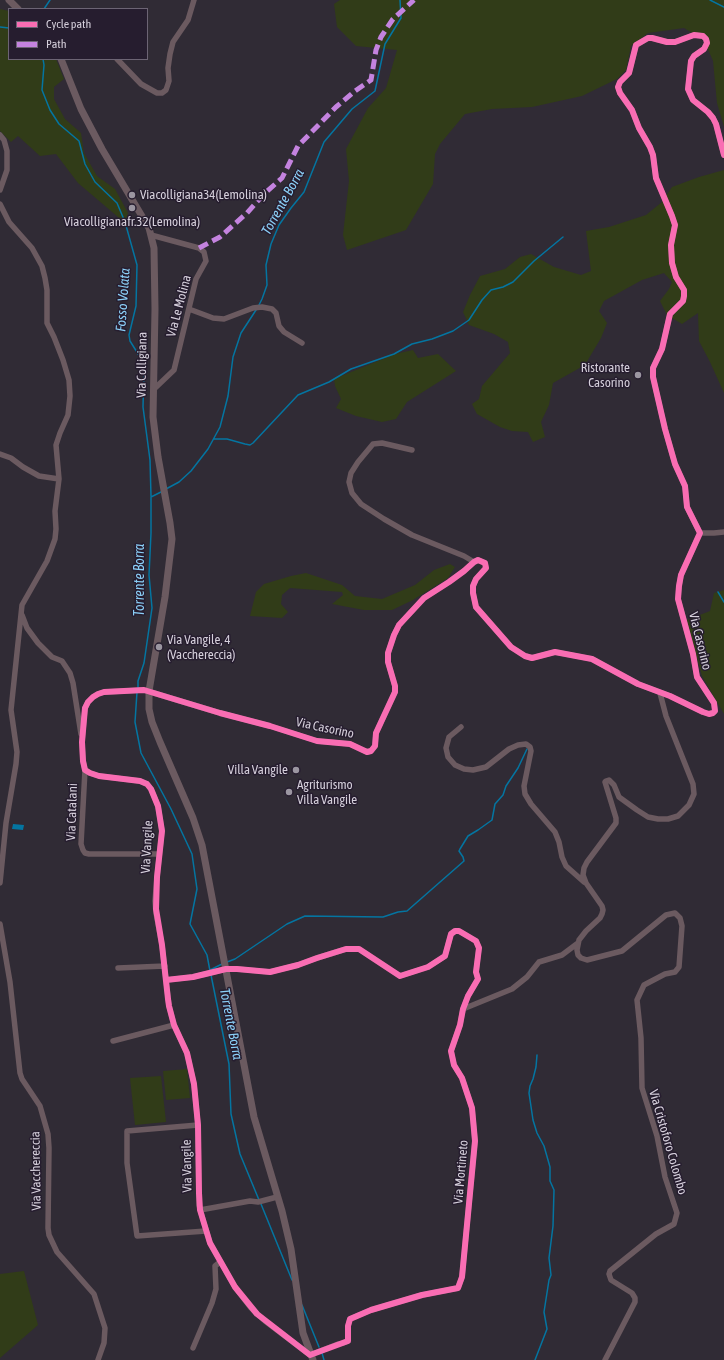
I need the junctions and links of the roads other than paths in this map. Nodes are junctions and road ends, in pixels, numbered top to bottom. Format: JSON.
{"nodes":[{"id":1,"x":9,"y":0,"type":"edge"},
{"id":2,"x":194,"y":0,"type":"edge"},
{"id":3,"x":17,"y":8,"type":"edge"},
{"id":4,"x":61,"y":60,"type":"edge"},
{"id":5,"x":118,"y":60,"type":"edge"},
{"id":6,"x":0,"y":135,"type":"edge"},
{"id":7,"x":724,"y":155,"type":"edge"},
{"id":8,"x":0,"y":190,"type":"edge"},
{"id":9,"x":0,"y":204,"type":"edge"},
{"id":10,"x":151,"y":234,"type":"junction"},
{"id":11,"x":188,"y":309,"type":"junction"},
{"id":12,"x":302,"y":343,"type":"dead end"},
{"id":13,"x":153,"y":390,"type":"junction"},
{"id":14,"x":412,"y":450,"type":"dead end"},
{"id":15,"x":0,"y":454,"type":"edge"},
{"id":16,"x":59,"y":479,"type":"junction"},
{"id":17,"x":724,"y":532,"type":"edge"},
{"id":18,"x":700,"y":533,"type":"junction"},
{"id":19,"x":474,"y":562,"type":"junction"},
{"id":20,"x":22,"y":615,"type":"junction"},
{"id":21,"x":147,"y":690,"type":"junction"},
{"id":22,"x":660,"y":693,"type":"junction"},
{"id":23,"x":461,"y":728,"type":"dead end"},
{"id":24,"x":82,"y":742,"type":"junction"},
{"id":25,"x":85,"y":770,"type":"junction"},
{"id":26,"x":159,"y":854,"type":"junction"},
{"id":27,"x":1,"y":862,"type":"edge"},
{"id":28,"x":0,"y":883,"type":"edge"},
{"id":29,"x":586,"y":883,"type":"junction"},
{"id":30,"x":0,"y":924,"type":"edge"},
{"id":31,"x":578,"y":943,"type":"junction"},
{"id":32,"x":165,"y":966,"type":"junction"},
{"id":33,"x":118,"y":968,"type":"dead end"},
{"id":34,"x":226,"y":969,"type":"junction"},
{"id":35,"x":166,"y":980,"type":"junction"},
{"id":36,"x":463,"y":1009,"type":"junction"},
{"id":37,"x":174,"y":1025,"type":"junction"},
{"id":38,"x":113,"y":1041,"type":"dead end"},
{"id":39,"x":198,"y":1125,"type":"junction"},
{"id":40,"x":277,"y":1197,"type":"junction"},
{"id":41,"x":200,"y":1210,"type":"junction"},
{"id":42,"x":206,"y":1231,"type":"junction"},
{"id":43,"x":220,"y":1262,"type":"junction"},
{"id":44,"x":304,"y":1335,"type":"junction"},
{"id":45,"x":294,"y":1343,"type":"junction"},
{"id":46,"x":193,"y":1348,"type":"dead end"},
{"id":47,"x":312,"y":1357,"type":"edge"},
{"id":48,"x":98,"y":1360,"type":"edge"},
{"id":49,"x":605,"y":1360,"type":"edge"}],
"edges":[{"from":1,"to":3,"type":"street"},
{"from":2,"to":5,"type":"street"},
{"from":4,"to":10,"type":"street","name":"Via Colligiana"},
{"from":6,"to":8,"type":"street"},
{"from":7,"to":18,"type":"street"},
{"from":9,"to":16,"type":"street"},
{"from":10,"to":11,"type":"street","name":"Via Le Molina"},
{"from":10,"to":13,"type":"street","name":"Via Colligiana"},
{"from":11,"to":12,"type":"street"},
{"from":11,"to":13,"type":"street","name":"Via Le Molina"},
{"from":13,"to":21,"type":"street","name":"Via Colligiana"},
{"from":14,"to":19,"type":"street"},
{"from":15,"to":16,"type":"street"},
{"from":16,"to":20,"type":"street"},
{"from":17,"to":18,"type":"street"},
{"from":18,"to":22,"type":"street","name":"Via Casorino"},
{"from":19,"to":21,"type":"street","name":"Via Casorino"},
{"from":19,"to":22,"type":"street","name":"Via Casorino"},
{"from":20,"to":24,"type":"street"},
{"from":20,"to":27,"type":"street"},
{"from":21,"to":24,"type":"street"},
{"from":21,"to":34,"type":"street"},
{"from":22,"to":29,"type":"street"},
{"from":23,"to":29,"type":"street"},
{"from":24,"to":25,"type":"street"},
{"from":25,"to":26,"type":"street","name":"Via Vangile"},
{"from":25,"to":26,"type":"street","name":"Via Catalani"},
{"from":26,"to":32,"type":"street","name":"Via Vangile"},
{"from":27,"to":28,"type":"street"},
{"from":29,"to":31,"type":"street"},
{"from":30,"to":48,"type":"street","name":"Via Vacchereccia"},
{"from":31,"to":36,"type":"street"},
{"from":31,"to":49,"type":"street","name":"Via Cristoforo Colombo"},
{"from":32,"to":33,"type":"street"},
{"from":32,"to":35,"type":"street","name":"Via Vangile"},
{"from":34,"to":35,"type":"street","name":"Via Mortineto"},
{"from":34,"to":36,"type":"street","name":"Via Mortineto"},
{"from":34,"to":40,"type":"street"},
{"from":35,"to":37,"type":"street","name":"Via Vangile"},
{"from":36,"to":47,"type":"street","name":"Via Mortineto"},
{"from":37,"to":38,"type":"street"},
{"from":37,"to":39,"type":"street","name":"Via Vangile"},
{"from":39,"to":41,"type":"street","name":"Via Vangile"},
{"from":39,"to":42,"type":"street"},
{"from":40,"to":41,"type":"street"},
{"from":40,"to":44,"type":"street"},
{"from":41,"to":42,"type":"street","name":"Via Vangile"},
{"from":42,"to":43,"type":"street","name":"Via Vangile"},
{"from":43,"to":45,"type":"street","name":"Via Vangile"},
{"from":43,"to":46,"type":"street"},
{"from":44,"to":45,"type":"street"},
{"from":44,"to":47,"type":"street"},
{"from":45,"to":47,"type":"street","name":"Via Vangile"}]}
